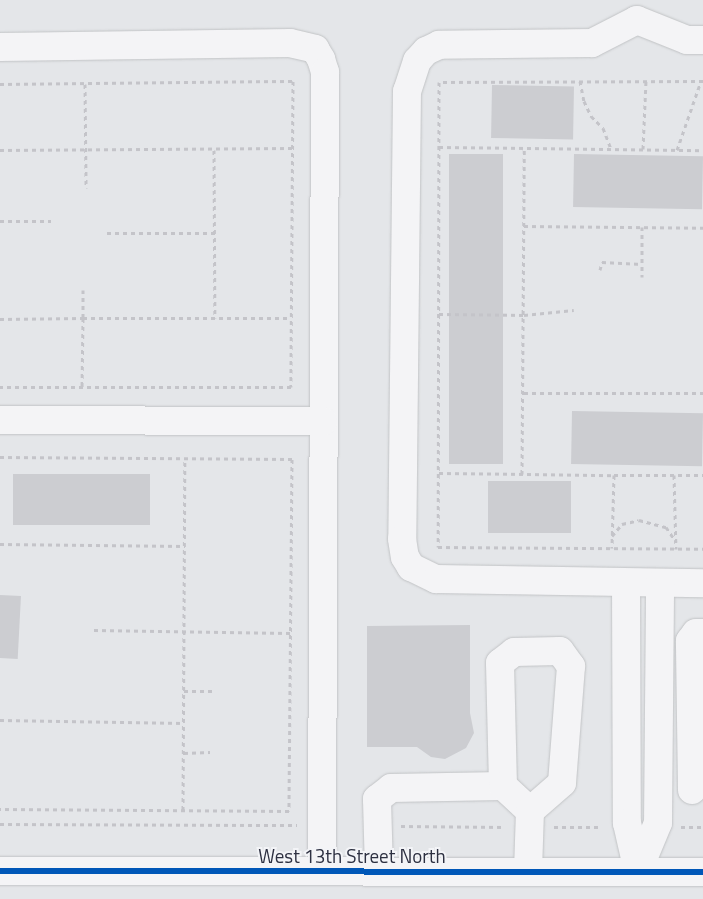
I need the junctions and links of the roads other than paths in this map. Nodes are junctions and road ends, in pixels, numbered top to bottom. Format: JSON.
{"nodes":[{"id":1,"x":634,"y":10,"type":"edge"},
{"id":2,"x":703,"y":40,"type":"edge"},
{"id":3,"x":0,"y":47,"type":"edge"},
{"id":4,"x":0,"y":420,"type":"edge"},
{"id":5,"x":323,"y":421,"type":"junction"},
{"id":6,"x":626,"y":583,"type":"junction"},
{"id":7,"x":660,"y":583,"type":"junction"},
{"id":8,"x":703,"y":583,"type":"edge"},
{"id":9,"x":703,"y":633,"type":"edge"},
{"id":10,"x":698,"y":732,"type":"edge"},
{"id":11,"x":502,"y":786,"type":"junction"},
{"id":12,"x":692,"y":790,"type":"dead end"},
{"id":13,"x":530,"y":811,"type":"junction"},
{"id":14,"x":0,"y":871,"type":"edge"},
{"id":15,"x":322,"y":871,"type":"junction"},
{"id":16,"x":379,"y":871,"type":"junction"},
{"id":17,"x":528,"y":871,"type":"junction"},
{"id":18,"x":638,"y":871,"type":"junction"},
{"id":19,"x":703,"y":872,"type":"edge"}],
"edges":[{"from":1,"to":2,"type":"street"},
{"from":1,"to":6,"type":"street"},
{"from":3,"to":5,"type":"street"},
{"from":4,"to":5,"type":"street"},
{"from":5,"to":15,"type":"street"},
{"from":6,"to":7,"type":"street"},
{"from":6,"to":18,"type":"street"},
{"from":7,"to":8,"type":"street"},
{"from":7,"to":18,"type":"street"},
{"from":9,"to":10,"type":"street"},
{"from":10,"to":12,"type":"street"},
{"from":11,"to":13,"type":"street"},
{"from":11,"to":13,"type":"street"},
{"from":11,"to":16,"type":"street"},
{"from":13,"to":17,"type":"street"},
{"from":14,"to":15,"type":"street","name":"West 13th Street North"},
{"from":15,"to":16,"type":"street","name":"West 13th Street North"},
{"from":16,"to":17,"type":"street","name":"West 13th Street North"},
{"from":17,"to":18,"type":"street","name":"West 13th Street North"},
{"from":18,"to":19,"type":"street","name":"West 13th Street North"}]}
